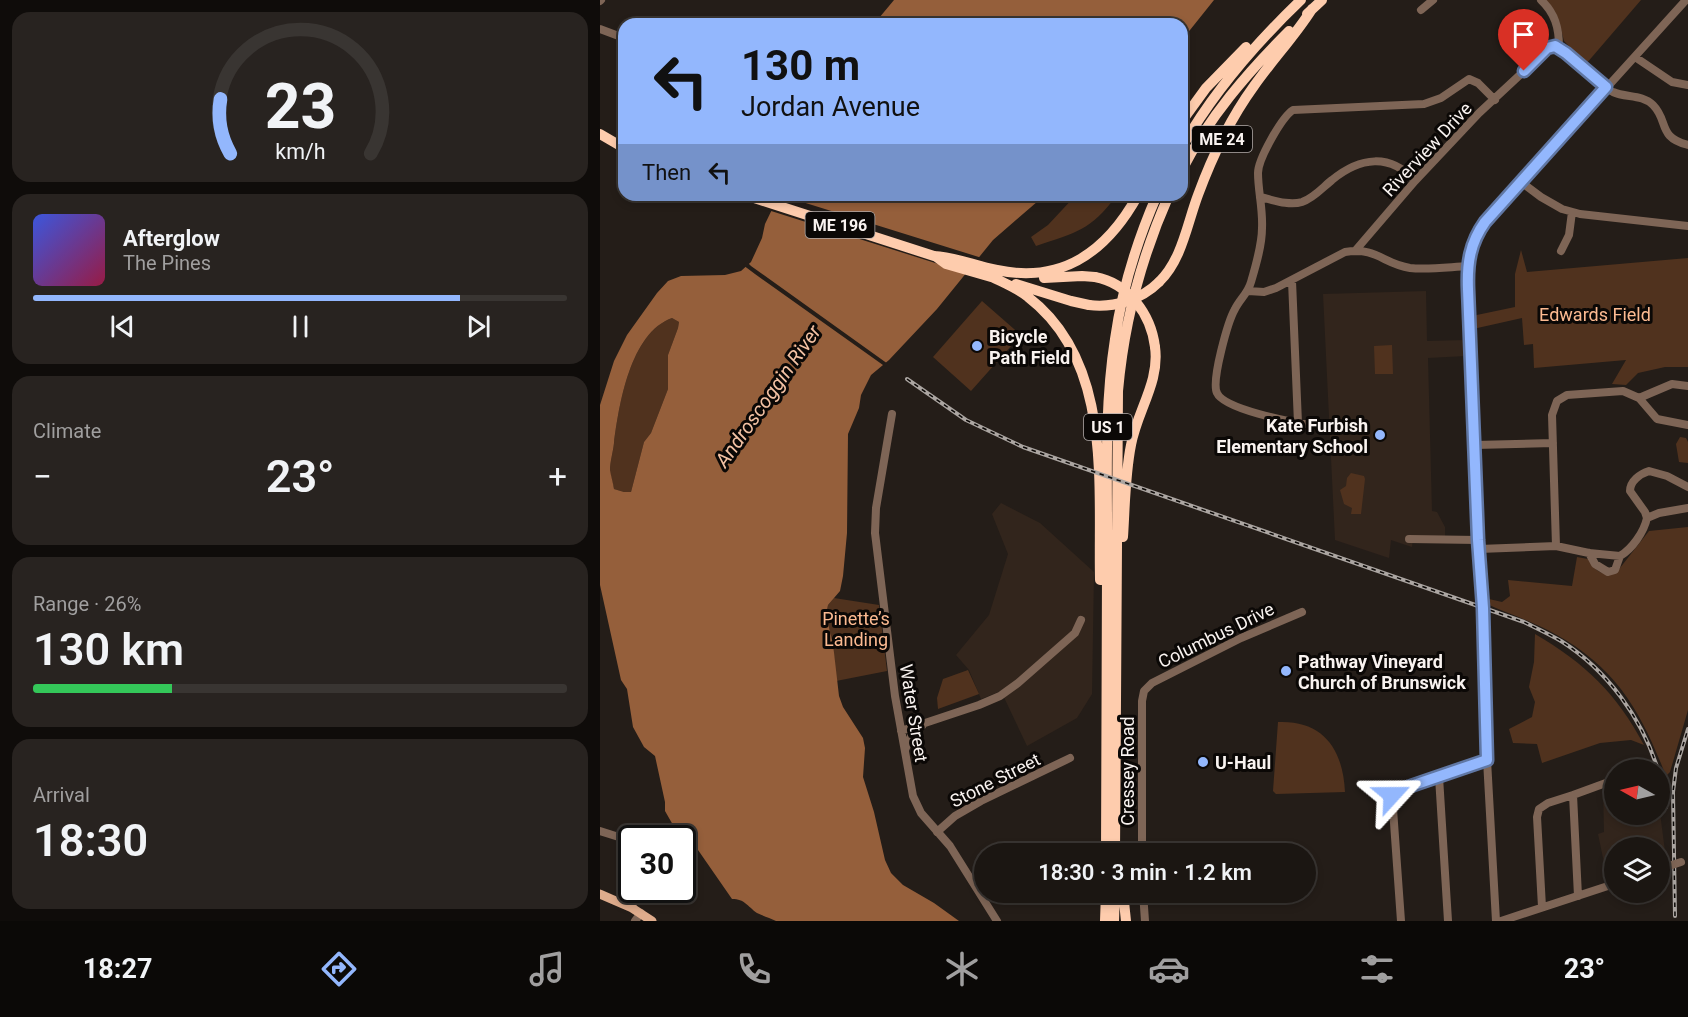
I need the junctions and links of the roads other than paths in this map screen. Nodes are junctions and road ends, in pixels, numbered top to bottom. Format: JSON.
{"nodes":[{"id":1,"x":1301,"y":0,"type":"edge"},
{"id":2,"x":1322,"y":0,"type":"edge"},
{"id":3,"x":1433,"y":0,"type":"edge"},
{"id":4,"x":1541,"y":0,"type":"edge"},
{"id":5,"x":1686,"y":0,"type":"edge"},
{"id":6,"x":1312,"y":9,"type":"junction"},
{"id":7,"x":1421,"y":10,"type":"dead end"},
{"id":8,"x":1277,"y":24,"type":"junction"},
{"id":9,"x":600,"y":29,"type":"edge"},
{"id":10,"x":618,"y":36,"type":"edge"},
{"id":11,"x":1559,"y":47,"type":"junction"},
{"id":12,"x":1635,"y":57,"type":"junction"},
{"id":13,"x":1688,"y":85,"type":"edge"},
{"id":14,"x":1606,"y":87,"type":"junction"},
{"id":15,"x":1495,"y":100,"type":"junction"},
{"id":16,"x":1188,"y":112,"type":"edge"},
{"id":17,"x":600,"y":134,"type":"edge"},
{"id":18,"x":1188,"y":138,"type":"edge"},
{"id":19,"x":618,"y":144,"type":"edge"},
{"id":20,"x":1688,"y":145,"type":"edge"},
{"id":21,"x":1188,"y":159,"type":"edge"},
{"id":22,"x":1415,"y":181,"type":"junction"},
{"id":23,"x":1521,"y":182,"type":"junction"},
{"id":24,"x":1260,"y":197,"type":"junction"},
{"id":25,"x":764,"y":201,"type":"edge"},
{"id":26,"x":1134,"y":201,"type":"edge"},
{"id":27,"x":1155,"y":201,"type":"edge"},
{"id":28,"x":1167,"y":201,"type":"edge"},
{"id":29,"x":1572,"y":212,"type":"junction"},
{"id":30,"x":1688,"y":226,"type":"edge"},
{"id":31,"x":1562,"y":250,"type":"dead end"},
{"id":32,"x":1355,"y":251,"type":"junction"},
{"id":33,"x":1468,"y":266,"type":"junction"},
{"id":34,"x":994,"y":274,"type":"junction"},
{"id":35,"x":1292,"y":281,"type":"junction"},
{"id":36,"x":1248,"y":291,"type":"junction"},
{"id":37,"x":1688,"y":386,"type":"edge"},
{"id":38,"x":1639,"y":398,"type":"junction"},
{"id":39,"x":892,"y":414,"type":"dead end"},
{"id":40,"x":1298,"y":423,"type":"junction"},
{"id":41,"x":1334,"y":425,"type":"dead end"},
{"id":42,"x":1688,"y":425,"type":"edge"},
{"id":43,"x":1553,"y":443,"type":"junction"},
{"id":44,"x":1475,"y":445,"type":"junction"},
{"id":45,"x":1688,"y":487,"type":"edge"},
{"id":46,"x":1688,"y":508,"type":"edge"},
{"id":47,"x":1647,"y":518,"type":"junction"},
{"id":48,"x":1409,"y":539,"type":"dead end"},
{"id":49,"x":1479,"y":544,"type":"junction"},
{"id":50,"x":1556,"y":546,"type":"junction"},
{"id":51,"x":1589,"y":553,"type":"junction"},
{"id":52,"x":1620,"y":556,"type":"junction"},
{"id":53,"x":1116,"y":575,"type":"junction"},
{"id":54,"x":1302,"y":612,"type":"dead end"},
{"id":55,"x":1081,"y":620,"type":"dead end"},
{"id":56,"x":1107,"y":666,"type":"junction"},
{"id":57,"x":1145,"y":689,"type":"joint"},
{"id":58,"x":924,"y":724,"type":"junction"},
{"id":59,"x":901,"y":731,"type":"junction"},
{"id":60,"x":905,"y":751,"type":"junction"},
{"id":61,"x":1070,"y":758,"type":"dead end"},
{"id":62,"x":1487,"y":760,"type":"junction"},
{"id":63,"x":1439,"y":777,"type":"junction"},
{"id":64,"x":1604,"y":784,"type":"edge"},
{"id":65,"x":1573,"y":795,"type":"junction"},
{"id":66,"x":1115,"y":827,"type":"junction"},
{"id":67,"x":600,"y":831,"type":"edge"},
{"id":68,"x":937,"y":832,"type":"junction"},
{"id":69,"x":618,"y":837,"type":"edge"},
{"id":70,"x":1106,"y":843,"type":"edge"},
{"id":71,"x":1115,"y":843,"type":"edge"},
{"id":72,"x":1119,"y":843,"type":"edge"},
{"id":73,"x":1142,"y":843,"type":"edge"},
{"id":74,"x":1685,"y":861,"type":"edge"},
{"id":75,"x":1670,"y":866,"type":"edge"},
{"id":76,"x":1604,"y":887,"type":"edge"},
{"id":77,"x":600,"y":894,"type":"edge"},
{"id":78,"x":1578,"y":896,"type":"junction"},
{"id":79,"x":633,"y":903,"type":"edge"},
{"id":80,"x":1106,"y":903,"type":"edge"},
{"id":81,"x":1115,"y":903,"type":"edge"},
{"id":82,"x":1125,"y":903,"type":"edge"},
{"id":83,"x":1144,"y":903,"type":"edge"},
{"id":84,"x":1542,"y":907,"type":"junction"},
{"id":85,"x":632,"y":908,"type":"junction"},
{"id":86,"x":638,"y":917,"type":"edge"},
{"id":87,"x":1511,"y":919,"type":"edge"},
{"id":88,"x":652,"y":921,"type":"edge"},
{"id":89,"x":997,"y":921,"type":"edge"},
{"id":90,"x":1105,"y":921,"type":"edge"},
{"id":91,"x":1114,"y":921,"type":"edge"},
{"id":92,"x":1126,"y":921,"type":"edge"},
{"id":93,"x":1145,"y":921,"type":"edge"},
{"id":94,"x":1401,"y":921,"type":"edge"},
{"id":95,"x":1448,"y":921,"type":"edge"},
{"id":96,"x":1498,"y":921,"type":"edge"}],
"edges":[{"from":1,"to":8,"type":"highway"},
{"from":2,"to":6,"type":"highway"},
{"from":3,"to":7,"type":"street"},
{"from":4,"to":11,"type":"street"},
{"from":5,"to":12,"type":"street"},
{"from":6,"to":21,"type":"highway"},
{"from":6,"to":34,"type":"highway","number":"ME 24","bridge":true},
{"from":8,"to":16,"type":"highway","number":"ME 24"},
{"from":8,"to":18,"type":"highway"},
{"from":9,"to":10,"type":"street"},
{"from":11,"to":14,"type":"street"},
{"from":11,"to":15,"type":"street","name":"Riverview Drive"},
{"from":12,"to":13,"type":"street"},
{"from":12,"to":14,"type":"street"},
{"from":14,"to":20,"type":"street"},
{"from":14,"to":23,"type":"street"},
{"from":15,"to":22,"type":"street","name":"Riverview Drive"},
{"from":15,"to":24,"type":"street"},
{"from":17,"to":19,"type":"highway"},
{"from":22,"to":24,"type":"street"},
{"from":22,"to":32,"type":"street","name":"Riverview Drive"},
{"from":23,"to":29,"type":"street"},
{"from":23,"to":33,"type":"street"},
{"from":24,"to":36,"type":"street"},
{"from":25,"to":34,"type":"highway","number":"ME 196"},
{"from":26,"to":34,"type":"highway"},
{"from":27,"to":56,"type":"highway","number":"US 1"},
{"from":28,"to":53,"type":"highway","number":"US 1"},
{"from":29,"to":30,"type":"street"},
{"from":29,"to":31,"type":"street"},
{"from":32,"to":33,"type":"street"},
{"from":32,"to":35,"type":"street"},
{"from":33,"to":44,"type":"street"},
{"from":34,"to":53,"type":"highway","bridge":true},
{"from":34,"to":56,"type":"highway"},
{"from":35,"to":36,"type":"street"},
{"from":35,"to":40,"type":"street"},
{"from":36,"to":40,"type":"street"},
{"from":37,"to":38,"type":"street"},
{"from":38,"to":42,"type":"street"},
{"from":38,"to":43,"type":"street"},
{"from":39,"to":59,"type":"street","name":"Water Street"},
{"from":40,"to":41,"type":"street"},
{"from":43,"to":44,"type":"street"},
{"from":43,"to":50,"type":"street"},
{"from":44,"to":49,"type":"street"},
{"from":45,"to":47,"type":"street"},
{"from":46,"to":47,"type":"street"},
{"from":47,"to":52,"type":"street"},
{"from":48,"to":49,"type":"street"},
{"from":49,"to":50,"type":"street"},
{"from":49,"to":62,"type":"street"},
{"from":50,"to":51,"type":"street"},
{"from":51,"to":52,"type":"street"},
{"from":51,"to":52,"type":"street"},
{"from":53,"to":66,"type":"highway","number":"US 1"},
{"from":54,"to":57,"type":"street","name":"Columbus Drive"},
{"from":55,"to":58,"type":"street"},
{"from":56,"to":70,"type":"highway","number":"US 1"},
{"from":57,"to":73,"type":"street","name":"Cressey Road"},
{"from":58,"to":59,"type":"street"},
{"from":58,"to":60,"type":"street"},
{"from":59,"to":60,"type":"street","name":"Water Street"},
{"from":60,"to":68,"type":"street","name":"Water Street"},
{"from":61,"to":68,"type":"street","name":"Stone Street"},
{"from":62,"to":63,"type":"street"},
{"from":62,"to":96,"type":"street"},
{"from":63,"to":94,"type":"street"},
{"from":63,"to":95,"type":"street"},
{"from":64,"to":65,"type":"street"},
{"from":65,"to":78,"type":"street"},
{"from":65,"to":84,"type":"street"},
{"from":66,"to":71,"type":"highway","number":"US 1"},
{"from":66,"to":72,"type":"highway"},
{"from":67,"to":69,"type":"street"},
{"from":68,"to":89,"type":"street","name":"Water Street"},
{"from":74,"to":75,"type":"street","bridge":true},
{"from":76,"to":78,"type":"street"},
{"from":77,"to":85,"type":"main road"},
{"from":78,"to":84,"type":"street"},
{"from":79,"to":85,"type":"street"},
{"from":80,"to":90,"type":"highway"},
{"from":81,"to":91,"type":"highway"},
{"from":82,"to":92,"type":"highway"},
{"from":83,"to":93,"type":"street"},
{"from":84,"to":87,"type":"street"},
{"from":85,"to":86,"type":"main road"},
{"from":86,"to":88,"type":"main road"},
{"from":87,"to":96,"type":"street"}]}
